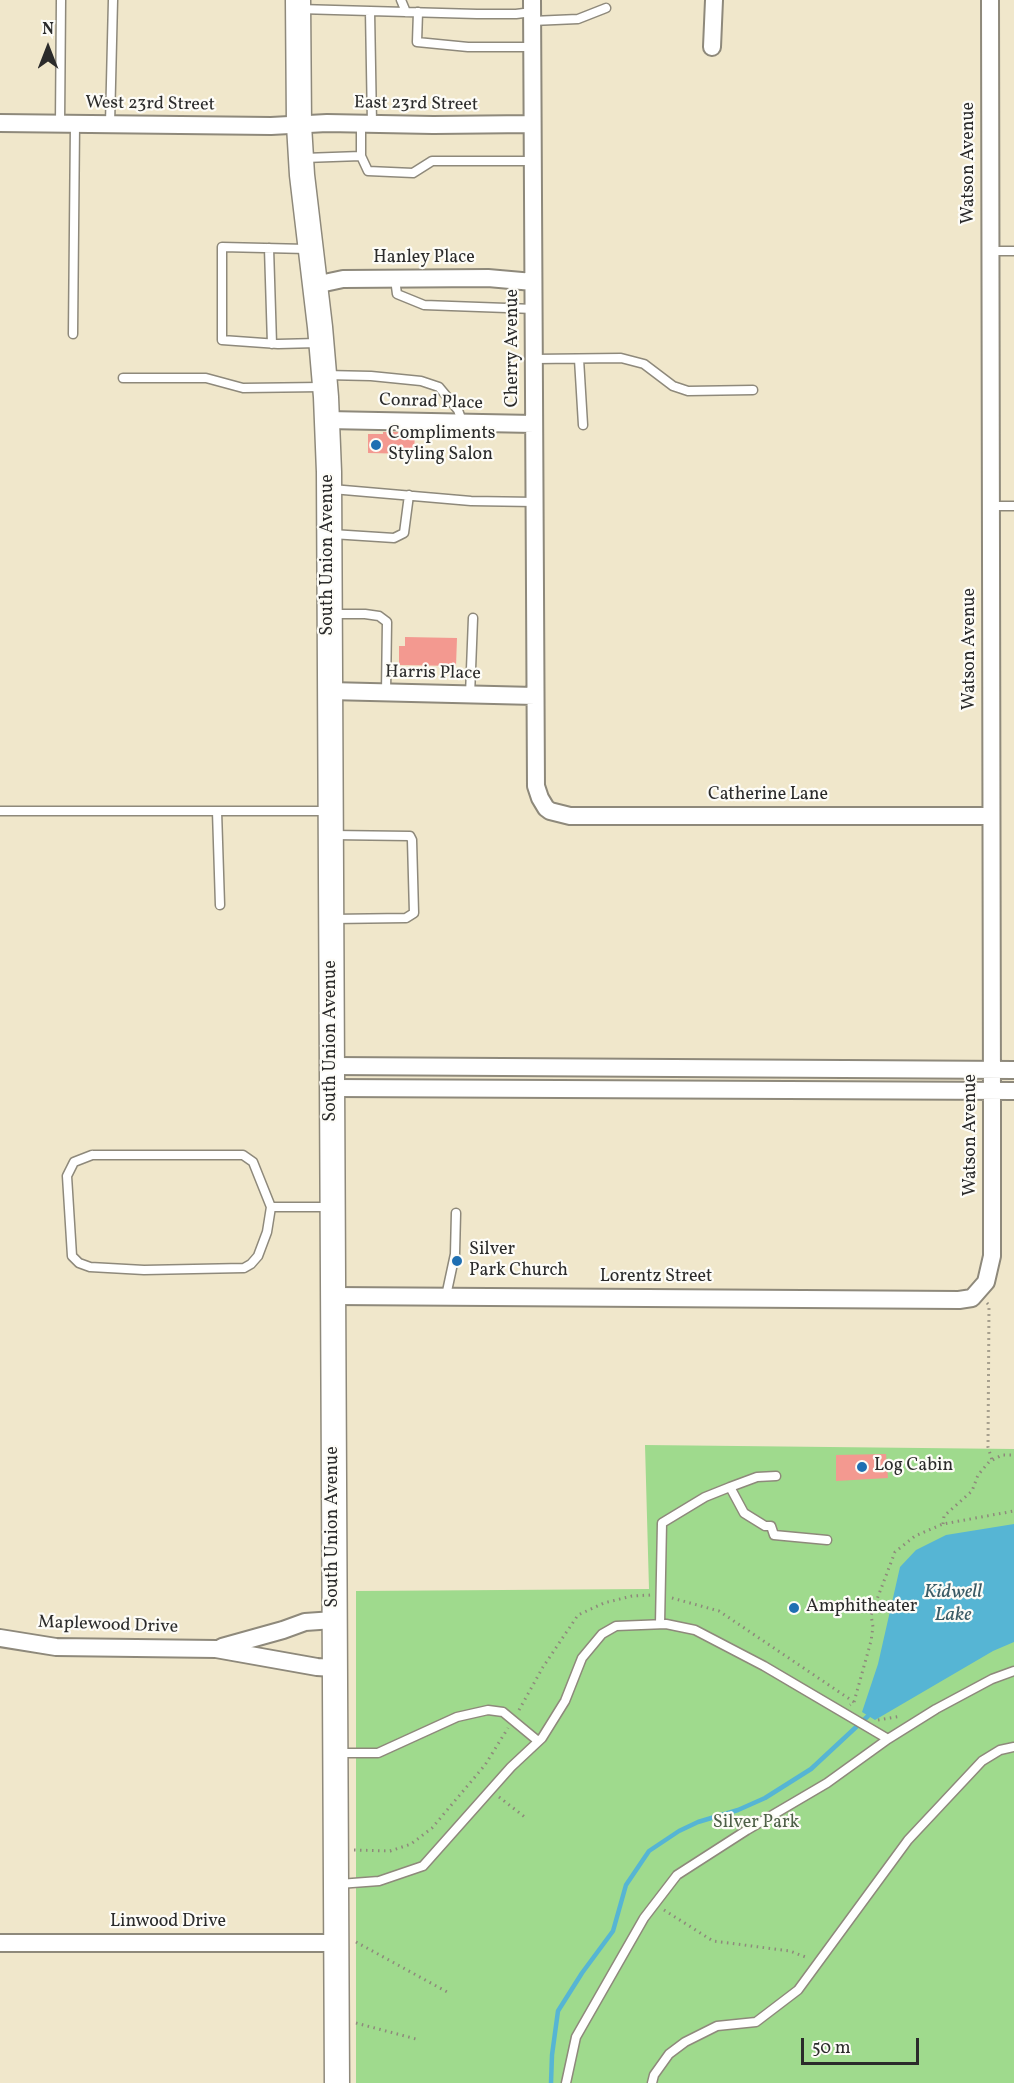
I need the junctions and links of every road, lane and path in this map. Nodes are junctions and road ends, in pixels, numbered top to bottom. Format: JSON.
{"nodes":[{"id":1,"x":61,"y":0,"type":"edge"},
{"id":2,"x":113,"y":0,"type":"edge"},
{"id":3,"x":401,"y":0,"type":"edge"},
{"id":4,"x":714,"y":0,"type":"edge"},
{"id":5,"x":990,"y":0,"type":"edge"},
{"id":6,"x":298,"y":4,"type":"edge"},
{"id":7,"x":606,"y":8,"type":"dead end"},
{"id":8,"x":370,"y":11,"type":"junction"},
{"id":9,"x":532,"y":11,"type":"edge"},
{"id":10,"x":406,"y":12,"type":"junction"},
{"id":11,"x":418,"y":12,"type":"junction"},
{"id":12,"x":532,"y":47,"type":"junction"},
{"id":13,"x":712,"y":47,"type":"dead end"},
{"id":14,"x":0,"y":123,"type":"edge"},
{"id":15,"x":68,"y":123,"type":"junction"},
{"id":16,"x":110,"y":124,"type":"junction"},
{"id":17,"x":299,"y":124,"type":"junction"},
{"id":18,"x":366,"y":124,"type":"junction"},
{"id":19,"x":532,"y":124,"type":"junction"},
{"id":20,"x":361,"y":156,"type":"junction"},
{"id":21,"x":301,"y":158,"type":"junction"},
{"id":22,"x":533,"y":161,"type":"junction"},
{"id":23,"x":268,"y":248,"type":"junction"},
{"id":24,"x":311,"y":249,"type":"junction"},
{"id":25,"x":990,"y":251,"type":"junction"},
{"id":26,"x":1014,"y":251,"type":"edge"},
{"id":27,"x":395,"y":279,"type":"junction"},
{"id":28,"x":533,"y":282,"type":"junction"},
{"id":29,"x":315,"y":285,"type":"junction"},
{"id":30,"x":534,"y":309,"type":"junction"},
{"id":31,"x":73,"y":334,"type":"dead end"},
{"id":32,"x":321,"y":343,"type":"junction"},
{"id":33,"x":272,"y":344,"type":"junction"},
{"id":34,"x":534,"y":359,"type":"junction"},
{"id":35,"x":579,"y":359,"type":"junction"},
{"id":36,"x":123,"y":378,"type":"dead end"},
{"id":37,"x":325,"y":381,"type":"junction"},
{"id":38,"x":753,"y":390,"type":"dead end"},
{"id":39,"x":327,"y":420,"type":"junction"},
{"id":40,"x":463,"y":424,"type":"junction"},
{"id":41,"x":534,"y":424,"type":"junction"},
{"id":42,"x":583,"y":425,"type":"dead end"},
{"id":43,"x":329,"y":489,"type":"junction"},
{"id":44,"x":409,"y":495,"type":"junction"},
{"id":45,"x":535,"y":502,"type":"junction"},
{"id":46,"x":990,"y":506,"type":"junction"},
{"id":47,"x":1014,"y":506,"type":"edge"},
{"id":48,"x":329,"y":534,"type":"junction"},
{"id":49,"x":329,"y":614,"type":"junction"},
{"id":50,"x":472,"y":618,"type":"dead end"},
{"id":51,"x":330,"y":691,"type":"junction"},
{"id":52,"x":386,"y":693,"type":"junction"},
{"id":53,"x":470,"y":695,"type":"junction"},
{"id":54,"x":536,"y":696,"type":"junction"},
{"id":55,"x":546,"y":808,"type":"joint"},
{"id":56,"x":0,"y":811,"type":"edge"},
{"id":57,"x":217,"y":811,"type":"junction"},
{"id":58,"x":330,"y":811,"type":"junction"},
{"id":59,"x":991,"y":816,"type":"junction"},
{"id":60,"x":330,"y":836,"type":"junction"},
{"id":61,"x":219,"y":905,"type":"dead end"},
{"id":62,"x":331,"y":920,"type":"junction"},
{"id":63,"x":482,"y":1066,"type":"junction"},
{"id":64,"x":607,"y":1067,"type":"junction"},
{"id":65,"x":735,"y":1068,"type":"junction"},
{"id":66,"x":859,"y":1069,"type":"junction"},
{"id":67,"x":992,"y":1070,"type":"junction"},
{"id":68,"x":1014,"y":1070,"type":"edge"},
{"id":69,"x":332,"y":1077,"type":"junction"},
{"id":70,"x":482,"y":1088,"type":"junction"},
{"id":71,"x":608,"y":1089,"type":"junction"},
{"id":72,"x":734,"y":1089,"type":"junction"},
{"id":73,"x":859,"y":1090,"type":"junction"},
{"id":74,"x":992,"y":1090,"type":"junction"},
{"id":75,"x":1014,"y":1090,"type":"edge"},
{"id":76,"x":271,"y":1207,"type":"junction"},
{"id":77,"x":333,"y":1208,"type":"junction"},
{"id":78,"x":456,"y":1213,"type":"dead end"},
{"id":79,"x":333,"y":1296,"type":"junction"},
{"id":80,"x":446,"y":1296,"type":"junction"},
{"id":81,"x":983,"y":1300,"type":"junction"},
{"id":82,"x":1014,"y":1455,"type":"edge"},
{"id":83,"x":992,"y":1460,"type":"junction"},
{"id":84,"x":776,"y":1476,"type":"dead end"},
{"id":85,"x":730,"y":1487,"type":"junction"},
{"id":86,"x":1014,"y":1511,"type":"edge"},
{"id":87,"x":943,"y":1524,"type":"junction"},
{"id":88,"x":826,"y":1540,"type":"dead end"},
{"id":89,"x":660,"y":1597,"type":"junction"},
{"id":90,"x":334,"y":1620,"type":"junction"},
{"id":91,"x":660,"y":1624,"type":"junction"},
{"id":92,"x":0,"y":1638,"type":"edge"},
{"id":93,"x":216,"y":1648,"type":"junction"},
{"id":94,"x":334,"y":1668,"type":"junction"},
{"id":95,"x":1014,"y":1671,"type":"edge"},
{"id":96,"x":854,"y":1702,"type":"junction"},
{"id":97,"x":858,"y":1708,"type":"dead end"},
{"id":98,"x":513,"y":1720,"type":"junction"},
{"id":99,"x":888,"y":1739,"type":"junction"},
{"id":100,"x":538,"y":1741,"type":"junction"},
{"id":101,"x":1014,"y":1747,"type":"edge"},
{"id":102,"x":335,"y":1753,"type":"junction"},
{"id":103,"x":491,"y":1790,"type":"junction"},
{"id":104,"x":526,"y":1818,"type":"dead end"},
{"id":105,"x":335,"y":1850,"type":"junction"},
{"id":106,"x":335,"y":1884,"type":"junction"},
{"id":107,"x":655,"y":1904,"type":"junction"},
{"id":108,"x":346,"y":1942,"type":"junction"},
{"id":109,"x":0,"y":1943,"type":"edge"},
{"id":110,"x":818,"y":1961,"type":"junction"},
{"id":111,"x":449,"y":1993,"type":"dead end"},
{"id":112,"x":356,"y":2023,"type":"dead end"},
{"id":113,"x":416,"y":2039,"type":"dead end"},
{"id":114,"x":337,"y":2083,"type":"edge"},
{"id":115,"x":566,"y":2083,"type":"edge"},
{"id":116,"x":652,"y":2083,"type":"edge"}],
"edges":[{"from":1,"to":15,"type":"lane"},
{"from":2,"to":16,"type":"lane"},
{"from":3,"to":10,"type":"lane"},
{"from":4,"to":13,"type":"street"},
{"from":5,"to":25,"type":"street","name":"Watson Avenue"},
{"from":6,"to":8,"type":"lane"},
{"from":6,"to":17,"type":"main road","name":"South Union Avenue"},
{"from":7,"to":9,"type":"lane"},
{"from":8,"to":10,"type":"lane"},
{"from":8,"to":18,"type":"lane"},
{"from":9,"to":11,"type":"lane"},
{"from":9,"to":12,"type":"street","name":"Cherry Avenue"},
{"from":10,"to":11,"type":"lane"},
{"from":11,"to":12,"type":"lane"},
{"from":12,"to":19,"type":"street","name":"Cherry Avenue"},
{"from":14,"to":15,"type":"street","name":"West 23rd Street"},
{"from":15,"to":16,"type":"street","name":"West 23rd Street"},
{"from":15,"to":31,"type":"lane"},
{"from":16,"to":17,"type":"street","name":"West 23rd Street"},
{"from":17,"to":18,"type":"street","name":"East 23rd Street"},
{"from":17,"to":21,"type":"main road","name":"South Union Avenue"},
{"from":18,"to":19,"type":"street","name":"East 23rd Street"},
{"from":18,"to":20,"type":"lane"},
{"from":19,"to":22,"type":"street","name":"Cherry Avenue"},
{"from":20,"to":21,"type":"lane"},
{"from":20,"to":22,"type":"lane"},
{"from":21,"to":24,"type":"main road","name":"South Union Avenue"},
{"from":22,"to":28,"type":"street","name":"Cherry Avenue"},
{"from":23,"to":24,"type":"lane"},
{"from":23,"to":33,"type":"lane"},
{"from":23,"to":33,"type":"lane"},
{"from":24,"to":29,"type":"main road","name":"South Union Avenue"},
{"from":25,"to":26,"type":"lane"},
{"from":25,"to":46,"type":"street","name":"Watson Avenue"},
{"from":27,"to":28,"type":"street","name":"Hanley Place"},
{"from":27,"to":29,"type":"street","name":"Hanley Place"},
{"from":27,"to":30,"type":"lane"},
{"from":28,"to":30,"type":"street","name":"Cherry Avenue"},
{"from":29,"to":32,"type":"main road","name":"South Union Avenue"},
{"from":30,"to":34,"type":"street","name":"Cherry Avenue"},
{"from":32,"to":33,"type":"lane"},
{"from":32,"to":37,"type":"main road","name":"South Union Avenue"},
{"from":34,"to":35,"type":"lane"},
{"from":34,"to":41,"type":"street","name":"Cherry Avenue"},
{"from":35,"to":38,"type":"lane"},
{"from":35,"to":42,"type":"lane"},
{"from":36,"to":37,"type":"lane"},
{"from":37,"to":39,"type":"main road","name":"South Union Avenue"},
{"from":37,"to":40,"type":"lane"},
{"from":39,"to":40,"type":"street","name":"Conrad Place"},
{"from":39,"to":43,"type":"main road","name":"South Union Avenue"},
{"from":40,"to":41,"type":"street","name":"Conrad Place"},
{"from":41,"to":45,"type":"street","name":"Cherry Avenue"},
{"from":43,"to":44,"type":"lane"},
{"from":43,"to":48,"type":"main road","name":"South Union Avenue"},
{"from":44,"to":45,"type":"lane"},
{"from":44,"to":48,"type":"lane"},
{"from":45,"to":54,"type":"street","name":"Cherry Avenue"},
{"from":46,"to":47,"type":"lane"},
{"from":46,"to":59,"type":"street","name":"Watson Avenue"},
{"from":48,"to":49,"type":"main road","name":"South Union Avenue"},
{"from":49,"to":51,"type":"main road","name":"South Union Avenue"},
{"from":49,"to":52,"type":"lane"},
{"from":50,"to":53,"type":"lane"},
{"from":51,"to":52,"type":"street","name":"Harris Place"},
{"from":51,"to":58,"type":"main road","name":"South Union Avenue"},
{"from":52,"to":53,"type":"street","name":"Harris Place"},
{"from":53,"to":54,"type":"street","name":"Harris Place"},
{"from":54,"to":55,"type":"street","name":"Cherry Avenue"},
{"from":55,"to":59,"type":"street","name":"Catherine Lane"},
{"from":56,"to":57,"type":"lane"},
{"from":57,"to":58,"type":"lane"},
{"from":57,"to":61,"type":"lane"},
{"from":58,"to":60,"type":"main road","name":"South Union Avenue"},
{"from":59,"to":67,"type":"street","name":"Watson Avenue"},
{"from":60,"to":62,"type":"main road","name":"South Union Avenue"},
{"from":60,"to":62,"type":"lane"},
{"from":62,"to":69,"type":"main road","name":"South Union Avenue"},
{"from":63,"to":64,"type":"street"},
{"from":63,"to":69,"type":"street"},
{"from":63,"to":70,"type":"street"},
{"from":64,"to":65,"type":"street"},
{"from":64,"to":71,"type":"street"},
{"from":65,"to":66,"type":"street"},
{"from":65,"to":72,"type":"street"},
{"from":66,"to":67,"type":"street"},
{"from":66,"to":73,"type":"street"},
{"from":67,"to":68,"type":"street"},
{"from":67,"to":74,"type":"street","name":"Watson Avenue"},
{"from":69,"to":70,"type":"street"},
{"from":69,"to":77,"type":"main road","name":"South Union Avenue"},
{"from":70,"to":71,"type":"street"},
{"from":71,"to":72,"type":"street"},
{"from":72,"to":73,"type":"street"},
{"from":73,"to":74,"type":"street"},
{"from":74,"to":75,"type":"street"},
{"from":74,"to":81,"type":"street","name":"Watson Avenue"},
{"from":76,"to":76,"type":"lane"},
{"from":76,"to":77,"type":"lane"},
{"from":77,"to":79,"type":"main road","name":"South Union Avenue"},
{"from":78,"to":80,"type":"lane"},
{"from":79,"to":80,"type":"street","name":"Lorentz Street"},
{"from":79,"to":90,"type":"main road","name":"South Union Avenue"},
{"from":80,"to":81,"type":"street","name":"Lorentz Street"},
{"from":81,"to":83,"type":"path"},
{"from":82,"to":83,"type":"path"},
{"from":83,"to":87,"type":"path"},
{"from":84,"to":85,"type":"lane"},
{"from":85,"to":88,"type":"lane"},
{"from":85,"to":89,"type":"lane"},
{"from":86,"to":87,"type":"path"},
{"from":87,"to":96,"type":"path"},
{"from":89,"to":91,"type":"lane"},
{"from":89,"to":96,"type":"path"},
{"from":89,"to":98,"type":"path"},
{"from":90,"to":93,"type":"street","name":"Maplewood Drive"},
{"from":90,"to":94,"type":"main road","name":"South Union Avenue"},
{"from":91,"to":99,"type":"lane"},
{"from":91,"to":100,"type":"lane"},
{"from":92,"to":93,"type":"street","name":"Maplewood Drive"},
{"from":93,"to":94,"type":"street","name":"Maplewood Drive"},
{"from":94,"to":102,"type":"main road","name":"South Union Avenue"},
{"from":95,"to":99,"type":"lane"},
{"from":96,"to":97,"type":"path"},
{"from":98,"to":100,"type":"lane"},
{"from":98,"to":102,"type":"lane"},
{"from":98,"to":105,"type":"path"},
{"from":99,"to":107,"type":"lane"},
{"from":100,"to":103,"type":"lane"},
{"from":101,"to":110,"type":"lane"},
{"from":102,"to":105,"type":"main road","name":"South Union Avenue"},
{"from":103,"to":104,"type":"path"},
{"from":103,"to":106,"type":"lane"},
{"from":105,"to":106,"type":"main road","name":"South Union Avenue"},
{"from":106,"to":108,"type":"main road","name":"South Union Avenue"},
{"from":107,"to":110,"type":"path"},
{"from":107,"to":115,"type":"lane"},
{"from":108,"to":109,"type":"street","name":"Linwood Drive"},
{"from":108,"to":111,"type":"path"},
{"from":108,"to":114,"type":"main road","name":"South Union Avenue"},
{"from":110,"to":116,"type":"lane"},
{"from":112,"to":113,"type":"path"}]}
